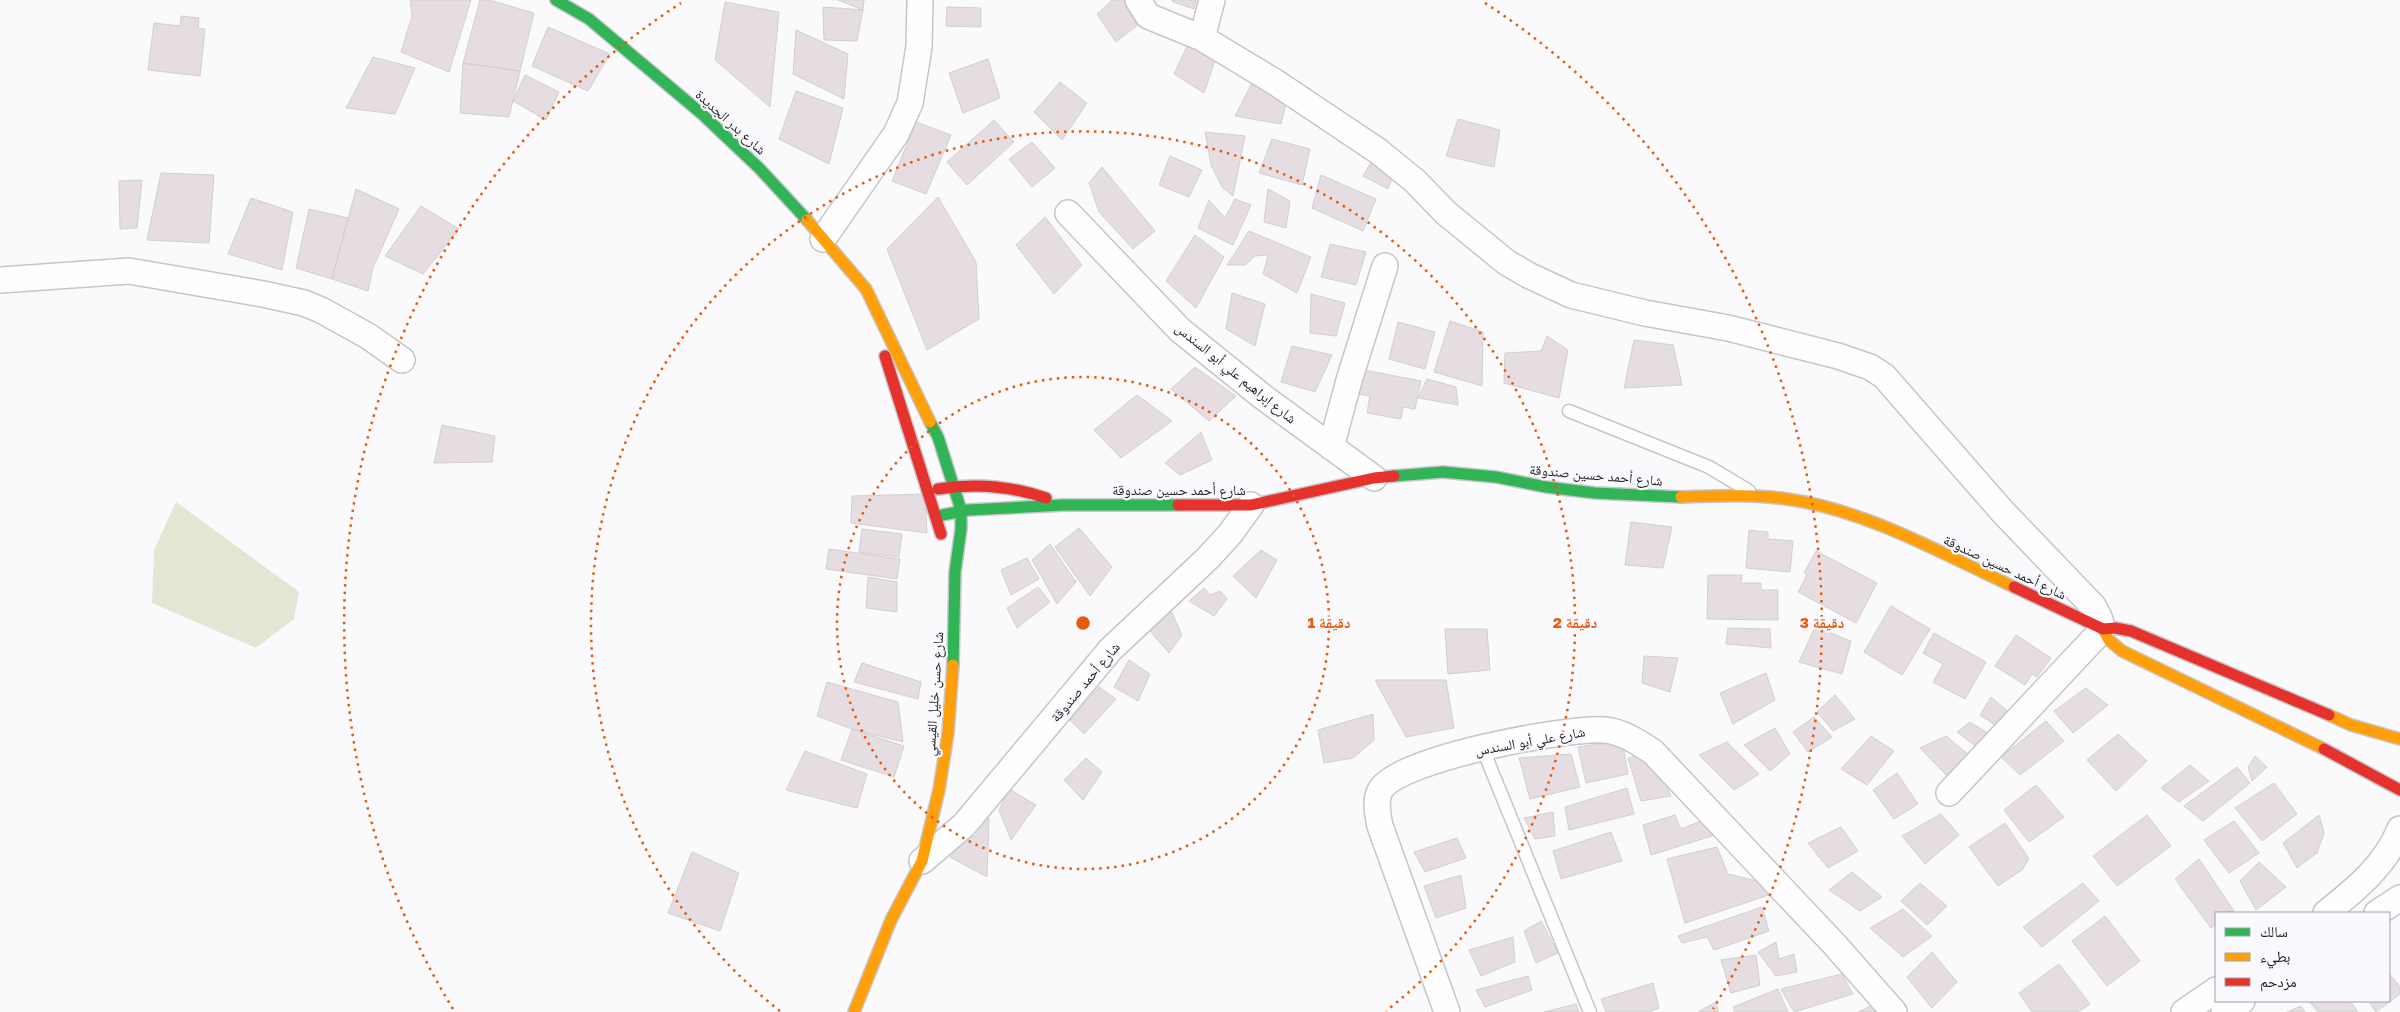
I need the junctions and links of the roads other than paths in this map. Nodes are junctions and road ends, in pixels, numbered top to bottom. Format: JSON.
{"nodes":[{"id":1,"x":556,"y":0,"type":"edge"},
{"id":2,"x":920,"y":0,"type":"edge"},
{"id":3,"x":1138,"y":0,"type":"edge"},
{"id":4,"x":1212,"y":0,"type":"edge"},
{"id":5,"x":1202,"y":38,"type":"junction"},
{"id":6,"x":1068,"y":213,"type":"dead end"},
{"id":7,"x":823,"y":239,"type":"junction"},
{"id":8,"x":1385,"y":266,"type":"dead end"},
{"id":9,"x":0,"y":280,"type":"edge"},
{"id":10,"x":866,"y":289,"type":"junction"},
{"id":11,"x":402,"y":360,"type":"dead end"},
{"id":12,"x":1569,"y":411,"type":"dead end"},
{"id":13,"x":1332,"y":447,"type":"junction"},
{"id":14,"x":1374,"y":478,"type":"junction"},
{"id":15,"x":954,"y":486,"type":"junction"},
{"id":16,"x":930,"y":491,"type":"junction"},
{"id":17,"x":1755,"y":496,"type":"junction"},
{"id":18,"x":1064,"y":505,"type":"junction"},
{"id":19,"x":1251,"y":506,"type":"junction"},
{"id":20,"x":961,"y":510,"type":"junction"},
{"id":21,"x":937,"y":516,"type":"junction"},
{"id":22,"x":955,"y":572,"type":"junction"},
{"id":23,"x":2103,"y":629,"type":"junction"},
{"id":24,"x":2400,"y":738,"type":"edge"},
{"id":25,"x":1482,"y":748,"type":"junction"},
{"id":26,"x":2400,"y":790,"type":"edge"},
{"id":27,"x":1949,"y":793,"type":"dead end"},
{"id":28,"x":2400,"y":829,"type":"edge"},
{"id":29,"x":922,"y":861,"type":"junction"},
{"id":30,"x":2400,"y":898,"type":"edge"},
{"id":31,"x":2327,"y":912,"type":"edge"},
{"id":32,"x":2379,"y":912,"type":"edge"},
{"id":33,"x":2215,"y":991,"type":"edge"},
{"id":34,"x":2240,"y":1002,"type":"edge"},
{"id":35,"x":854,"y":1012,"type":"edge"},
{"id":36,"x":1447,"y":1012,"type":"edge"},
{"id":37,"x":1590,"y":1012,"type":"edge"},
{"id":38,"x":1894,"y":1012,"type":"edge"},
{"id":39,"x":2184,"y":1012,"type":"edge"},
{"id":40,"x":2224,"y":1012,"type":"edge"}],
"edges":[{"from":1,"to":7,"type":"main road","name":"شارع بدر الجديدة"},
{"from":2,"to":7,"type":"street"},
{"from":3,"to":5,"type":"street"},
{"from":4,"to":5,"type":"street"},
{"from":5,"to":23,"type":"street"},
{"from":6,"to":13,"type":"street","name":"شارع إبراهيم علي أبو السندس"},
{"from":7,"to":10,"type":"main road","name":"شارع بدر الجديدة"},
{"from":8,"to":13,"type":"street"},
{"from":9,"to":11,"type":"street"},
{"from":10,"to":15,"type":"main road","name":"شارع بدر الجديدة"},
{"from":10,"to":16,"type":"main road","name":"شارع بدر الجديدة"},
{"from":12,"to":17,"type":"lane"},
{"from":13,"to":14,"type":"street","name":"شارع إبراهيم علي أبو السندس"},
{"from":14,"to":17,"type":"main road","name":"شارع أحمد حسين صندوقة"},
{"from":14,"to":19,"type":"main road","name":"شارع أحمد حسين صندوقة"},
{"from":15,"to":16,"type":"main road","name":"شارع أحمد حسين صندوقة"},
{"from":15,"to":18,"type":"main road","name":"شارع أحمد حسين صندوقة"},
{"from":15,"to":20,"type":"main road","name":"شارع بدر الجديدة"},
{"from":16,"to":21,"type":"main road","name":"شارع بدر الجديدة"},
{"from":17,"to":23,"type":"main road","name":"شارع أحمد حسين صندوقة"},
{"from":18,"to":19,"type":"main road","name":"شارع أحمد حسين صندوقة"},
{"from":18,"to":20,"type":"main road","name":"شارع أحمد حسين صندوقة"},
{"from":19,"to":29,"type":"street","name":"شارع أحمد صندوقة"},
{"from":20,"to":21,"type":"main road","name":"شارع أحمد حسين صندوقة"},
{"from":20,"to":22,"type":"main road","name":"شارع حسن خليل القيسي"},
{"from":21,"to":22,"type":"main road","name":"شارع حسن خليل القيسي"},
{"from":22,"to":29,"type":"main road","name":"شارع حسن خليل القيسي"},
{"from":23,"to":24,"type":"main road","name":"شارع أحمد حسين صندوقة"},
{"from":23,"to":26,"type":"main road","name":"شارع أحمد حسين صندوقة"},
{"from":23,"to":27,"type":"street"},
{"from":25,"to":36,"type":"street","name":"شارع علي أبو السندس"},
{"from":25,"to":37,"type":"lane"},
{"from":25,"to":38,"type":"street","name":"شارع علي أبو السندس"},
{"from":28,"to":31,"type":"street"},
{"from":29,"to":35,"type":"main road","name":"شارع حسن خليل القيسي"},
{"from":30,"to":32,"type":"street"},
{"from":33,"to":39,"type":"street"},
{"from":34,"to":40,"type":"street"}]}
